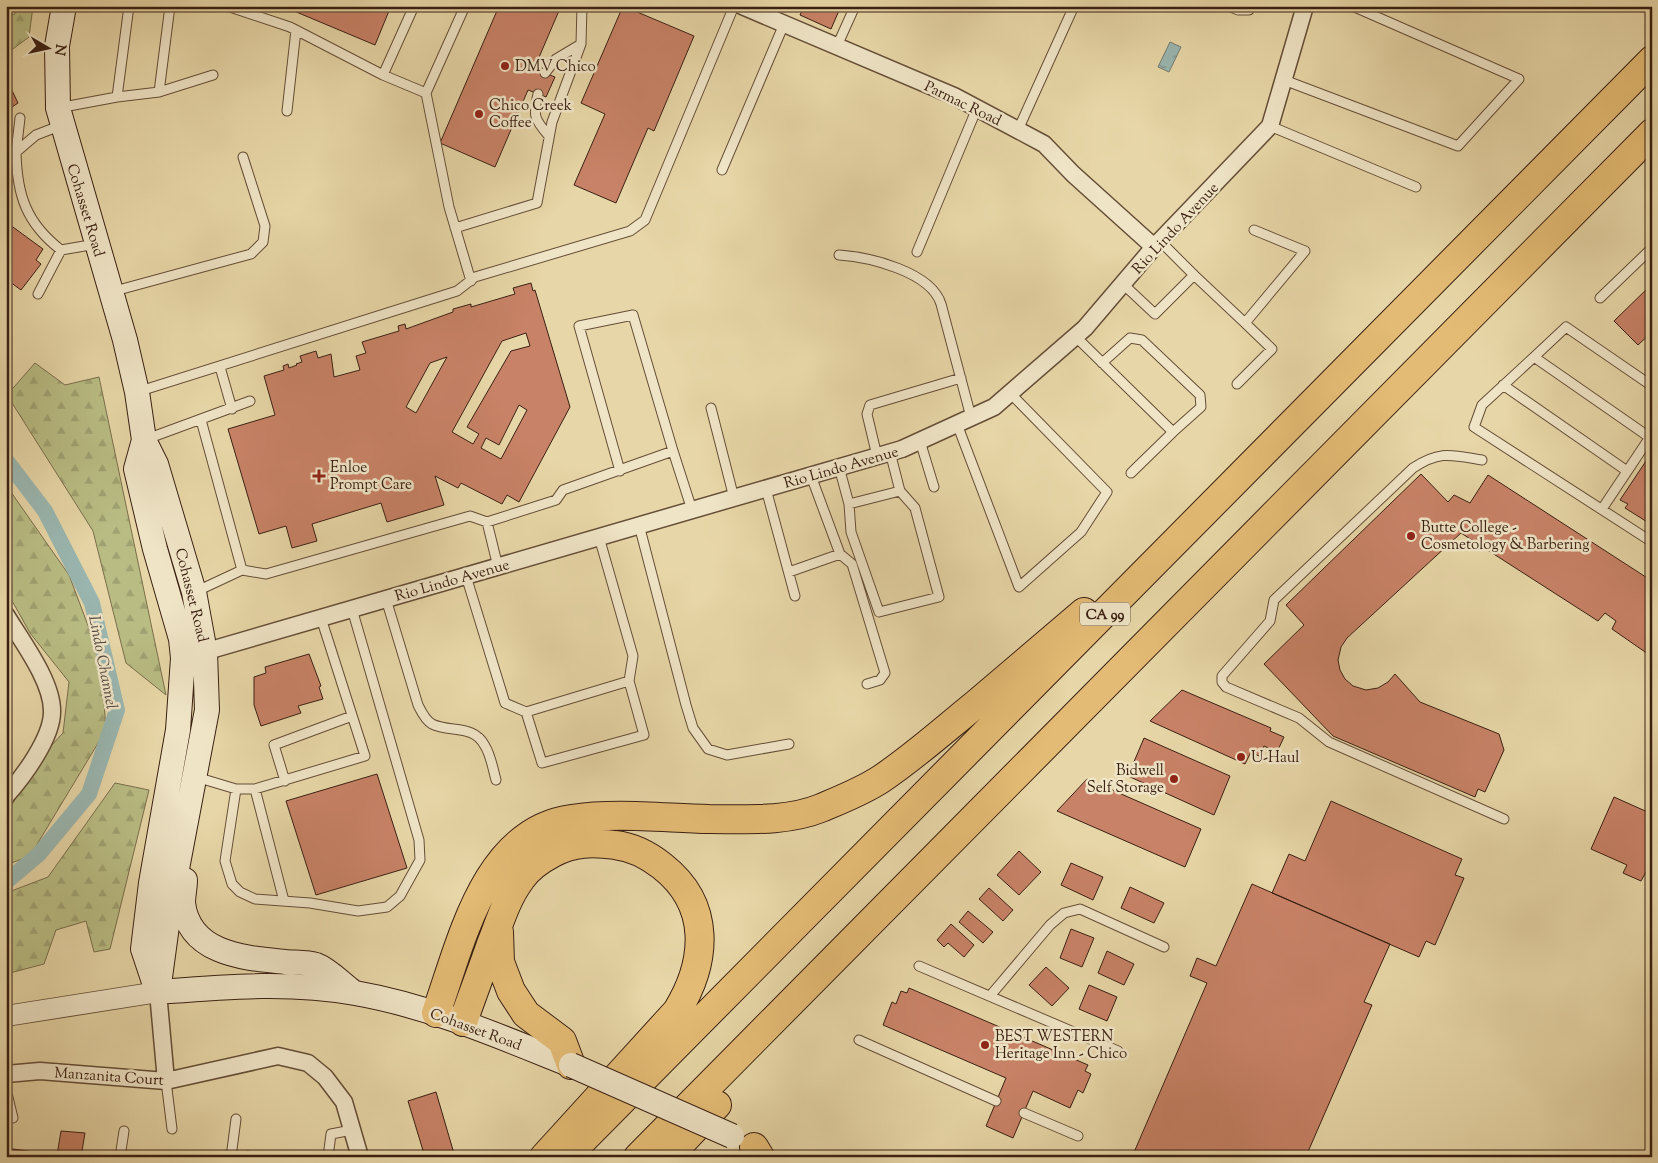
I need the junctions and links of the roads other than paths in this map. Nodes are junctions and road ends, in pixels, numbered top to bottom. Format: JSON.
{"nodes":[{"id":1,"x":64,"y":6,"type":"edge"},
{"id":2,"x":129,"y":6,"type":"edge"},
{"id":3,"x":170,"y":6,"type":"edge"},
{"id":4,"x":227,"y":6,"type":"edge"},
{"id":5,"x":414,"y":6,"type":"edge"},
{"id":6,"x":464,"y":6,"type":"edge"},
{"id":7,"x":582,"y":6,"type":"edge"},
{"id":8,"x":734,"y":6,"type":"edge"},
{"id":9,"x":742,"y":6,"type":"edge"},
{"id":10,"x":855,"y":6,"type":"edge"},
{"id":11,"x":1074,"y":6,"type":"edge"},
{"id":12,"x":1228,"y":6,"type":"edge"},
{"id":13,"x":1251,"y":6,"type":"edge"},
{"id":14,"x":1305,"y":6,"type":"edge"},
{"id":15,"x":1352,"y":6,"type":"edge"},
{"id":16,"x":784,"y":24,"type":"junction"},
{"id":17,"x":296,"y":30,"type":"junction"},
{"id":18,"x":581,"y":44,"type":"junction"},
{"id":19,"x":837,"y":46,"type":"junction"},
{"id":20,"x":1647,"y":64,"type":"edge"},
{"id":21,"x":545,"y":73,"type":"dead end"},
{"id":22,"x":213,"y":75,"type":"dead end"},
{"id":23,"x":383,"y":75,"type":"junction"},
{"id":24,"x":1284,"y":80,"type":"junction"},
{"id":25,"x":159,"y":92,"type":"junction"},
{"id":26,"x":426,"y":93,"type":"junction"},
{"id":27,"x":538,"y":94,"type":"dead end"},
{"id":28,"x":116,"y":97,"type":"junction"},
{"id":29,"x":977,"y":108,"type":"junction"},
{"id":30,"x":287,"y":111,"type":"dead end"},
{"id":31,"x":60,"y":117,"type":"junction"},
{"id":32,"x":20,"y":118,"type":"dead end"},
{"id":33,"x":1270,"y":126,"type":"junction"},
{"id":34,"x":1018,"y":130,"type":"junction"},
{"id":35,"x":1652,"y":133,"type":"edge"},
{"id":36,"x":549,"y":136,"type":"junction"},
{"id":37,"x":16,"y":152,"type":"junction"},
{"id":38,"x":242,"y":157,"type":"dead end"},
{"id":39,"x":722,"y":170,"type":"dead end"},
{"id":40,"x":1416,"y":187,"type":"dead end"},
{"id":41,"x":455,"y":228,"type":"junction"},
{"id":42,"x":1254,"y":230,"type":"dead end"},
{"id":43,"x":96,"y":244,"type":"junction"},
{"id":44,"x":1157,"y":244,"type":"junction"},
{"id":45,"x":1652,"y":248,"type":"edge"},
{"id":46,"x":61,"y":250,"type":"junction"},
{"id":47,"x":917,"y":252,"type":"dead end"},
{"id":48,"x":840,"y":255,"type":"dead end"},
{"id":49,"x":1194,"y":275,"type":"junction"},
{"id":50,"x":471,"y":280,"type":"junction"},
{"id":51,"x":1123,"y":284,"type":"junction"},
{"id":52,"x":111,"y":292,"type":"junction"},
{"id":53,"x":38,"y":294,"type":"dead end"},
{"id":54,"x":1600,"y":298,"type":"dead end"},
{"id":55,"x":1245,"y":323,"type":"junction"},
{"id":56,"x":1075,"y":336,"type":"junction"},
{"id":57,"x":1534,"y":358,"type":"junction"},
{"id":58,"x":1102,"y":362,"type":"junction"},
{"id":59,"x":220,"y":367,"type":"junction"},
{"id":60,"x":961,"y":378,"type":"junction"},
{"id":61,"x":1238,"y":384,"type":"dead end"},
{"id":62,"x":1503,"y":385,"type":"junction"},
{"id":63,"x":1652,"y":386,"type":"edge"},
{"id":64,"x":137,"y":392,"type":"junction"},
{"id":65,"x":1010,"y":393,"type":"junction"},
{"id":66,"x":250,"y":401,"type":"dead end"},
{"id":67,"x":712,"y":408,"type":"dead end"},
{"id":68,"x":232,"y":409,"type":"junction"},
{"id":69,"x":201,"y":420,"type":"junction"},
{"id":70,"x":964,"y":421,"type":"junction"},
{"id":71,"x":1173,"y":432,"type":"junction"},
{"id":72,"x":1651,"y":438,"type":"edge"},
{"id":73,"x":144,"y":440,"type":"junction"},
{"id":74,"x":920,"y":441,"type":"junction"},
{"id":75,"x":672,"y":451,"type":"junction"},
{"id":76,"x":884,"y":454,"type":"junction"},
{"id":77,"x":1482,"y":460,"type":"dead end"},
{"id":78,"x":839,"y":468,"type":"junction"},
{"id":79,"x":620,"y":471,"type":"junction"},
{"id":80,"x":1627,"y":471,"type":"junction"},
{"id":81,"x":1131,"y":473,"type":"dead end"},
{"id":82,"x":811,"y":476,"type":"junction"},
{"id":83,"x":934,"y":487,"type":"dead end"},
{"id":84,"x":766,"y":489,"type":"junction"},
{"id":85,"x":900,"y":491,"type":"junction"},
{"id":86,"x":734,"y":498,"type":"junction"},
{"id":87,"x":849,"y":504,"type":"junction"},
{"id":88,"x":692,"y":510,"type":"junction"},
{"id":89,"x":1602,"y":510,"type":"junction"},
{"id":90,"x":487,"y":522,"type":"junction"},
{"id":91,"x":639,"y":525,"type":"junction"},
{"id":92,"x":599,"y":537,"type":"junction"},
{"id":93,"x":1652,"y":542,"type":"edge"},
{"id":94,"x":840,"y":554,"type":"junction"},
{"id":95,"x":498,"y":567,"type":"junction"},
{"id":96,"x":242,"y":570,"type":"junction"},
{"id":97,"x":789,"y":572,"type":"junction"},
{"id":98,"x":466,"y":576,"type":"junction"},
{"id":99,"x":867,"y":576,"type":"junction"},
{"id":100,"x":857,"y":580,"type":"junction"},
{"id":101,"x":1129,"y":589,"type":"junction"},
{"id":102,"x":194,"y":592,"type":"junction"},
{"id":103,"x":795,"y":596,"type":"dead end"},
{"id":104,"x":386,"y":599,"type":"junction"},
{"id":105,"x":352,"y":609,"type":"junction"},
{"id":106,"x":6,"y":615,"type":"edge"},
{"id":107,"x":322,"y":618,"type":"junction"},
{"id":108,"x":194,"y":655,"type":"junction"},
{"id":109,"x":628,"y":681,"type":"junction"},
{"id":110,"x":867,"y":684,"type":"dead end"},
{"id":111,"x":526,"y":712,"type":"junction"},
{"id":112,"x":352,"y":716,"type":"junction"},
{"id":113,"x":789,"y":744,"type":"dead end"},
{"id":114,"x":196,"y":777,"type":"junction"},
{"id":115,"x":284,"y":780,"type":"junction"},
{"id":116,"x":496,"y":780,"type":"dead end"},
{"id":117,"x":236,"y":789,"type":"junction"},
{"id":118,"x":254,"y":790,"type":"junction"},
{"id":119,"x":6,"y":796,"type":"edge"},
{"id":120,"x":1504,"y":819,"type":"dead end"},
{"id":121,"x":185,"y":824,"type":"junction"},
{"id":122,"x":284,"y":901,"type":"junction"},
{"id":123,"x":885,"y":909,"type":"junction"},
{"id":124,"x":498,"y":926,"type":"junction"},
{"id":125,"x":1164,"y":947,"type":"dead end"},
{"id":126,"x":919,"y":966,"type":"dead end"},
{"id":127,"x":158,"y":992,"type":"junction"},
{"id":128,"x":354,"y":993,"type":"junction"},
{"id":129,"x":990,"y":996,"type":"junction"},
{"id":130,"x":436,"y":1013,"type":"junction"},
{"id":131,"x":6,"y":1016,"type":"edge"},
{"id":132,"x":463,"y":1022,"type":"junction"},
{"id":133,"x":858,"y":1040,"type":"dead end"},
{"id":134,"x":1118,"y":1051,"type":"dead end"},
{"id":135,"x":571,"y":1065,"type":"junction"},
{"id":136,"x":6,"y":1074,"type":"edge"},
{"id":137,"x":166,"y":1081,"type":"junction"},
{"id":138,"x":6,"y":1089,"type":"edge"},
{"id":139,"x":996,"y":1101,"type":"dead end"},
{"id":140,"x":1024,"y":1112,"type":"dead end"},
{"id":141,"x":13,"y":1118,"type":"dead end"},
{"id":142,"x":236,"y":1119,"type":"dead end"},
{"id":143,"x":172,"y":1129,"type":"dead end"},
{"id":144,"x":352,"y":1130,"type":"junction"},
{"id":145,"x":124,"y":1132,"type":"dead end"},
{"id":146,"x":1078,"y":1136,"type":"dead end"},
{"id":147,"x":755,"y":1149,"type":"edge"},
{"id":148,"x":120,"y":1157,"type":"edge"},
{"id":149,"x":231,"y":1157,"type":"edge"},
{"id":150,"x":328,"y":1157,"type":"edge"},
{"id":151,"x":360,"y":1157,"type":"edge"},
{"id":152,"x":544,"y":1157,"type":"edge"},
{"id":153,"x":566,"y":1157,"type":"edge"},
{"id":154,"x":638,"y":1157,"type":"edge"},
{"id":155,"x":668,"y":1157,"type":"edge"}],
"edges":[{"from":1,"to":31,"type":"main road","name":"Cohasset Road"},
{"from":2,"to":28,"type":"lane"},
{"from":3,"to":25,"type":"lane"},
{"from":4,"to":17,"type":"lane"},
{"from":5,"to":23,"type":"lane"},
{"from":6,"to":26,"type":"lane"},
{"from":7,"to":18,"type":"lane"},
{"from":8,"to":50,"type":"lane"},
{"from":9,"to":16,"type":"street","name":"Parmac Road"},
{"from":10,"to":19,"type":"lane"},
{"from":11,"to":34,"type":"lane"},
{"from":12,"to":13,"type":"lane"},
{"from":14,"to":24,"type":"street","name":"Rio Lindo Avenue"},
{"from":15,"to":24,"type":"lane"},
{"from":16,"to":19,"type":"street","name":"Parmac Road"},
{"from":16,"to":39,"type":"lane"},
{"from":17,"to":23,"type":"lane"},
{"from":17,"to":30,"type":"lane"},
{"from":18,"to":21,"type":"lane"},
{"from":18,"to":36,"type":"lane"},
{"from":19,"to":29,"type":"street","name":"Parmac Road"},
{"from":20,"to":101,"type":"highway","number":"CA 99"},
{"from":22,"to":25,"type":"lane"},
{"from":23,"to":26,"type":"lane"},
{"from":24,"to":33,"type":"street","name":"Rio Lindo Avenue"},
{"from":25,"to":28,"type":"lane"},
{"from":26,"to":41,"type":"lane"},
{"from":27,"to":36,"type":"lane"},
{"from":28,"to":31,"type":"lane"},
{"from":29,"to":34,"type":"street","name":"Parmac Road"},
{"from":29,"to":47,"type":"lane"},
{"from":31,"to":37,"type":"lane"},
{"from":31,"to":43,"type":"main road","name":"Cohasset Road"},
{"from":32,"to":37,"type":"lane"},
{"from":33,"to":40,"type":"lane"},
{"from":33,"to":44,"type":"street","name":"Rio Lindo Avenue"},
{"from":34,"to":44,"type":"street","name":"Parmac Road"},
{"from":35,"to":123,"type":"highway"},
{"from":36,"to":41,"type":"lane"},
{"from":37,"to":46,"type":"lane"},
{"from":38,"to":52,"type":"lane"},
{"from":41,"to":50,"type":"lane"},
{"from":42,"to":55,"type":"lane"},
{"from":43,"to":46,"type":"lane"},
{"from":43,"to":52,"type":"main road","name":"Cohasset Road"},
{"from":44,"to":49,"type":"lane"},
{"from":44,"to":51,"type":"street","name":"Rio Lindo Avenue"},
{"from":45,"to":54,"type":"lane"},
{"from":46,"to":53,"type":"lane"},
{"from":48,"to":60,"type":"lane"},
{"from":49,"to":51,"type":"lane"},
{"from":49,"to":55,"type":"lane"},
{"from":50,"to":59,"type":"lane"},
{"from":51,"to":56,"type":"street","name":"Rio Lindo Avenue"},
{"from":52,"to":64,"type":"main road","name":"Cohasset Road"},
{"from":55,"to":61,"type":"lane"},
{"from":56,"to":58,"type":"lane"},
{"from":56,"to":65,"type":"street","name":"Rio Lindo Avenue"},
{"from":57,"to":62,"type":"lane"},
{"from":57,"to":63,"type":"lane"},
{"from":57,"to":72,"type":"lane"},
{"from":58,"to":71,"type":"lane"},
{"from":58,"to":71,"type":"lane"},
{"from":59,"to":64,"type":"lane"},
{"from":59,"to":68,"type":"lane"},
{"from":60,"to":70,"type":"lane"},
{"from":60,"to":76,"type":"lane"},
{"from":62,"to":80,"type":"lane"},
{"from":62,"to":89,"type":"lane"},
{"from":64,"to":73,"type":"main road","name":"Cohasset Road"},
{"from":65,"to":70,"type":"street","name":"Rio Lindo Avenue"},
{"from":65,"to":70,"type":"lane"},
{"from":66,"to":68,"type":"lane"},
{"from":67,"to":86,"type":"lane"},
{"from":68,"to":69,"type":"lane"},
{"from":69,"to":73,"type":"lane"},
{"from":69,"to":96,"type":"lane"},
{"from":70,"to":74,"type":"street","name":"Rio Lindo Avenue"},
{"from":71,"to":81,"type":"lane"},
{"from":72,"to":80,"type":"lane"},
{"from":73,"to":102,"type":"main road","name":"Cohasset Road"},
{"from":73,"to":108,"type":"main road","name":"Cohasset Road"},
{"from":74,"to":76,"type":"street","name":"Rio Lindo Avenue"},
{"from":74,"to":83,"type":"lane"},
{"from":75,"to":79,"type":"lane"},
{"from":75,"to":79,"type":"lane"},
{"from":75,"to":88,"type":"lane"},
{"from":76,"to":78,"type":"street","name":"Rio Lindo Avenue"},
{"from":76,"to":85,"type":"lane"},
{"from":77,"to":120,"type":"lane"},
{"from":78,"to":82,"type":"street","name":"Rio Lindo Avenue"},
{"from":78,"to":87,"type":"lane"},
{"from":79,"to":90,"type":"lane"},
{"from":80,"to":89,"type":"lane"},
{"from":82,"to":84,"type":"street","name":"Rio Lindo Avenue"},
{"from":82,"to":94,"type":"lane"},
{"from":84,"to":86,"type":"street","name":"Rio Lindo Avenue"},
{"from":84,"to":97,"type":"lane"},
{"from":85,"to":87,"type":"lane"},
{"from":85,"to":99,"type":"lane"},
{"from":86,"to":88,"type":"street","name":"Rio Lindo Avenue"},
{"from":87,"to":99,"type":"lane"},
{"from":88,"to":91,"type":"street","name":"Rio Lindo Avenue"},
{"from":89,"to":93,"type":"lane"},
{"from":90,"to":95,"type":"lane"},
{"from":90,"to":96,"type":"lane"},
{"from":91,"to":92,"type":"street","name":"Rio Lindo Avenue"},
{"from":91,"to":113,"type":"lane"},
{"from":92,"to":95,"type":"street","name":"Rio Lindo Avenue"},
{"from":92,"to":109,"type":"lane"},
{"from":94,"to":97,"type":"lane"},
{"from":94,"to":100,"type":"lane"},
{"from":95,"to":98,"type":"street","name":"Rio Lindo Avenue"},
{"from":96,"to":102,"type":"lane"},
{"from":97,"to":103,"type":"lane"},
{"from":98,"to":104,"type":"street","name":"Rio Lindo Avenue"},
{"from":98,"to":111,"type":"lane"},
{"from":99,"to":100,"type":"lane"},
{"from":100,"to":110,"type":"lane"},
{"from":101,"to":130,"type":"highway"},
{"from":101,"to":153,"type":"highway","number":"CA 99"},
{"from":102,"to":108,"type":"main road","name":"Cohasset Road"},
{"from":104,"to":105,"type":"street","name":"Rio Lindo Avenue"},
{"from":104,"to":116,"type":"lane"},
{"from":105,"to":107,"type":"street","name":"Rio Lindo Avenue"},
{"from":105,"to":122,"type":"lane"},
{"from":106,"to":119,"type":"street"},
{"from":107,"to":108,"type":"street","name":"Rio Lindo Avenue"},
{"from":107,"to":112,"type":"lane"},
{"from":108,"to":114,"type":"main road","name":"Cohasset Road"},
{"from":108,"to":127,"type":"main road","name":"Cohasset Road"},
{"from":109,"to":111,"type":"lane"},
{"from":109,"to":111,"type":"lane"},
{"from":112,"to":115,"type":"lane"},
{"from":112,"to":115,"type":"lane"},
{"from":114,"to":117,"type":"lane"},
{"from":114,"to":121,"type":"main road","name":"Cohasset Road"},
{"from":115,"to":118,"type":"lane"},
{"from":117,"to":118,"type":"lane"},
{"from":117,"to":122,"type":"lane"},
{"from":118,"to":122,"type":"lane"},
{"from":121,"to":127,"type":"main road","name":"Cohasset Road"},
{"from":121,"to":128,"type":"main road"},
{"from":123,"to":154,"type":"highway"},
{"from":123,"to":155,"type":"highway"},
{"from":124,"to":132,"type":"highway"},
{"from":124,"to":135,"type":"highway"},
{"from":124,"to":152,"type":"highway"},
{"from":125,"to":129,"type":"lane"},
{"from":126,"to":129,"type":"lane"},
{"from":127,"to":128,"type":"main road","name":"Cohasset Road"},
{"from":127,"to":131,"type":"street"},
{"from":127,"to":137,"type":"street"},
{"from":128,"to":130,"type":"main road","name":"Cohasset Road"},
{"from":129,"to":134,"type":"lane"},
{"from":130,"to":132,"type":"main road","name":"Cohasset Road"},
{"from":132,"to":135,"type":"main road","name":"Cohasset Road"},
{"from":133,"to":139,"type":"lane"},
{"from":135,"to":147,"type":"main road","name":"Cohasset Road","bridge":true},
{"from":136,"to":137,"type":"street","name":"Manzanita Court"},
{"from":137,"to":143,"type":"lane"},
{"from":137,"to":144,"type":"street","name":"Manzanita Court"},
{"from":138,"to":141,"type":"lane"},
{"from":140,"to":146,"type":"lane"},
{"from":142,"to":149,"type":"lane"},
{"from":144,"to":150,"type":"lane"},
{"from":144,"to":151,"type":"street","name":"Manzanita Court"},
{"from":145,"to":148,"type":"lane"}]}
